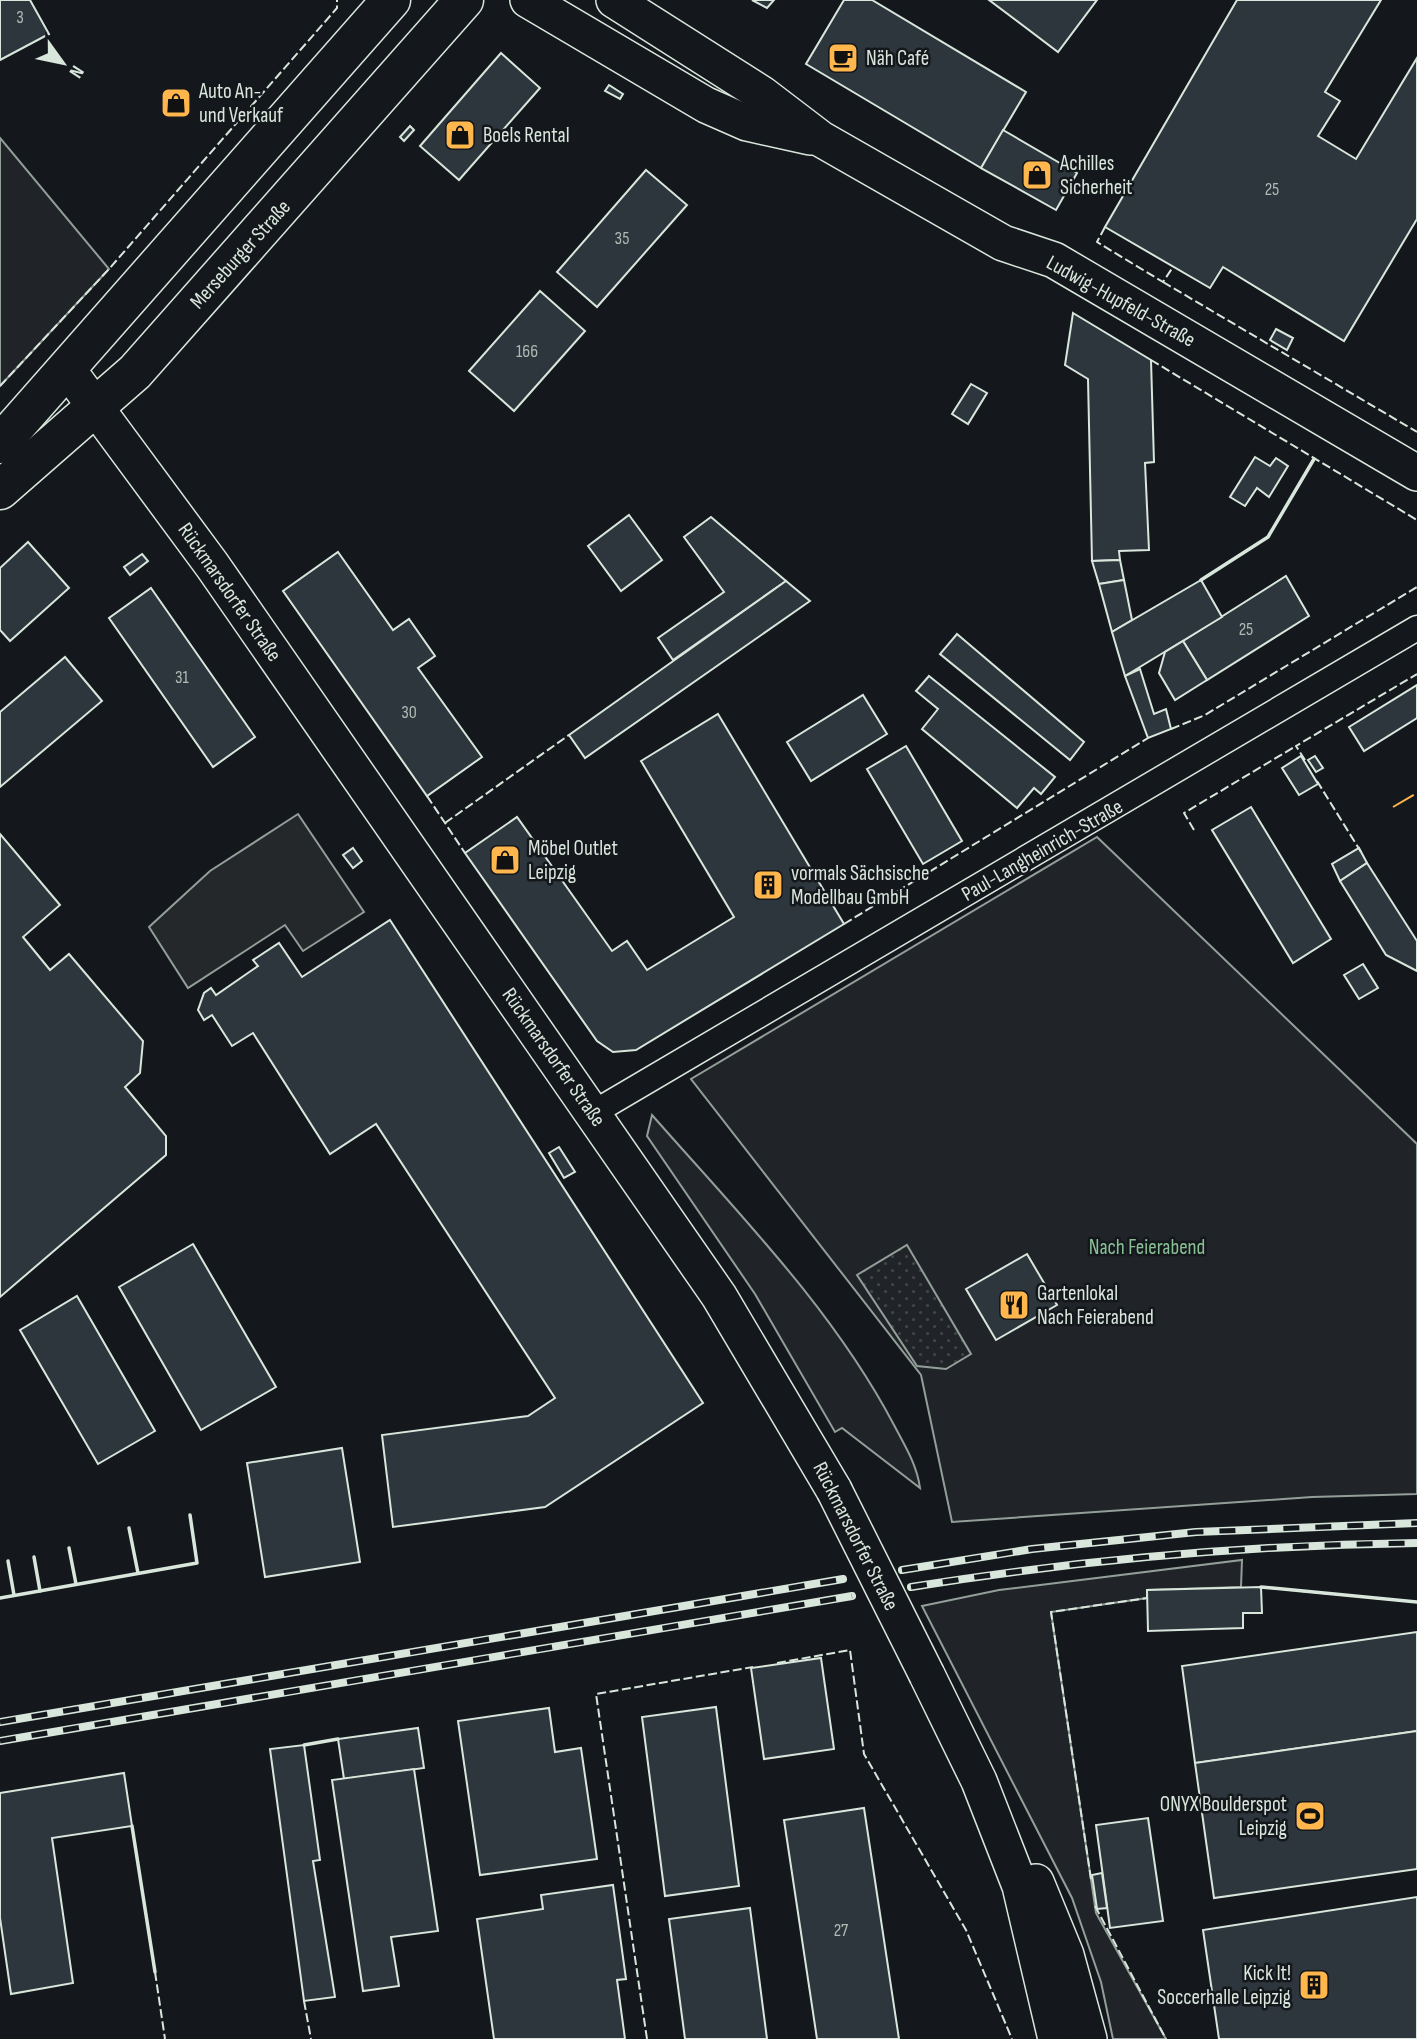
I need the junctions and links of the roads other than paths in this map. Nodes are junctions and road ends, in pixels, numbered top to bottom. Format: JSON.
{"nodes":[{"id":1,"x":464,"y":0,"type":"edge"},
{"id":2,"x":528,"y":0,"type":"edge"},
{"id":3,"x":614,"y":0,"type":"edge"},
{"id":4,"x":375,"y":9,"type":"edge"},
{"id":5,"x":821,"y":139,"type":"junction"},
{"id":6,"x":68,"y":370,"type":"junction"},
{"id":7,"x":96,"y":407,"type":"junction"},
{"id":8,"x":0,"y":444,"type":"edge"},
{"id":9,"x":1417,"y":473,"type":"edge"},
{"id":10,"x":0,"y":491,"type":"edge"},
{"id":11,"x":1417,"y":628,"type":"edge"},
{"id":12,"x":593,"y":1113,"type":"junction"},
{"id":13,"x":979,"y":1782,"type":"junction"},
{"id":14,"x":1056,"y":2039,"type":"edge"},
{"id":15,"x":1089,"y":2039,"type":"edge"}],
"edges":[{"from":1,"to":7,"type":"main road","name":"Merseburger Straße"},
{"from":2,"to":5,"type":"main road","name":"Ludwig-Hupfeld-Straße"},
{"from":3,"to":5,"type":"main road","name":"Ludwig-Hupfeld-Straße"},
{"from":4,"to":6,"type":"main road"},
{"from":5,"to":9,"type":"main road","name":"Ludwig-Hupfeld-Straße"},
{"from":6,"to":7,"type":"main road","name":"Rückmarsdorfer Straße"},
{"from":6,"to":8,"type":"main road"},
{"from":7,"to":10,"type":"main road","name":"Merseburger Straße"},
{"from":7,"to":12,"type":"main road","name":"Rückmarsdorfer Straße"},
{"from":11,"to":12,"type":"street","name":"Paul-Langheinrich-Straße"},
{"from":12,"to":13,"type":"main road","name":"Rückmarsdorfer Straße","bridge":true},
{"from":13,"to":14,"type":"main road","name":"Rückmarsdorfer Straße"},
{"from":13,"to":15,"type":"main road","name":"Rückmarsdorfer Straße"}]}
